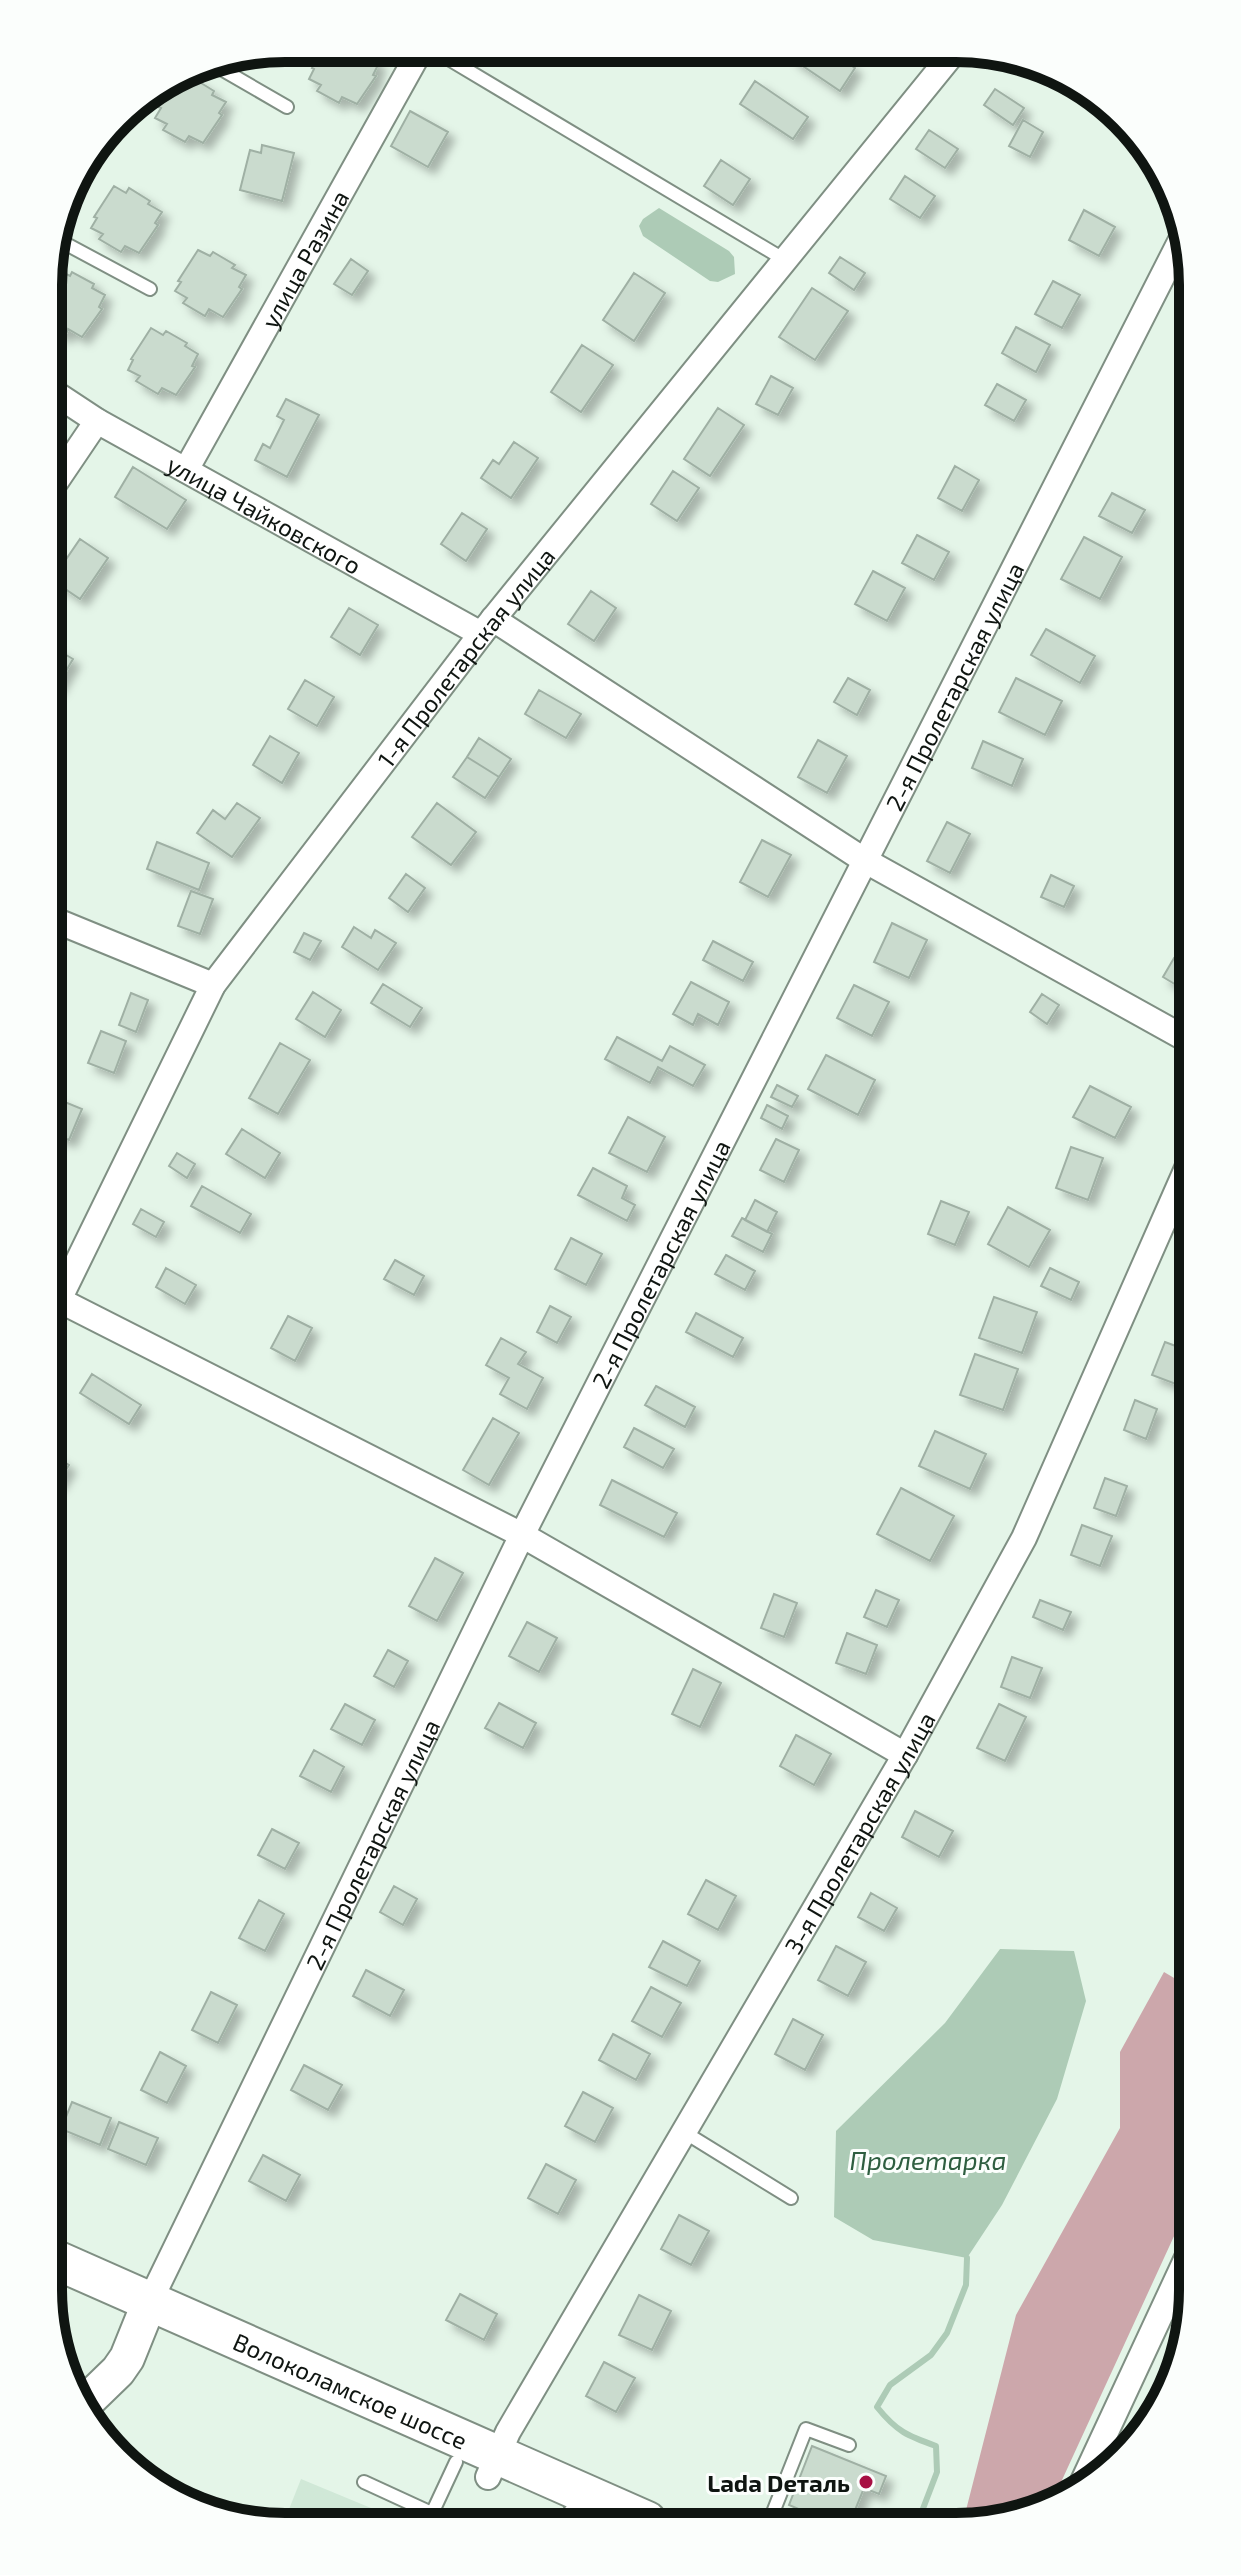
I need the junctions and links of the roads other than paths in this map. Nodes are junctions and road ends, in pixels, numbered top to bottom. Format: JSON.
{"nodes":[{"id":1,"x":414,"y":62,"type":"edge"},
{"id":2,"x":454,"y":62,"type":"edge"},
{"id":3,"x":946,"y":62,"type":"edge"},
{"id":4,"x":225,"y":71,"type":"edge"},
{"id":5,"x":287,"y":107,"type":"dead end"},
{"id":6,"x":67,"y":244,"type":"edge"},
{"id":7,"x":1176,"y":250,"type":"edge"},
{"id":8,"x":785,"y":260,"type":"junction"},
{"id":9,"x":150,"y":289,"type":"dead end"},
{"id":10,"x":62,"y":398,"type":"edge"},
{"id":11,"x":97,"y":421,"type":"junction"},
{"id":12,"x":186,"y":470,"type":"junction"},
{"id":13,"x":62,"y":473,"type":"edge"},
{"id":14,"x":487,"y":626,"type":"junction"},
{"id":15,"x":864,"y":860,"type":"junction"},
{"id":16,"x":62,"y":923,"type":"edge"},
{"id":17,"x":213,"y":985,"type":"junction"},
{"id":18,"x":1179,"y":1035,"type":"edge"},
{"id":19,"x":1179,"y":1186,"type":"edge"},
{"id":20,"x":62,"y":1294,"type":"edge"},
{"id":21,"x":62,"y":1309,"type":"edge"},
{"id":22,"x":522,"y":1535,"type":"junction"},
{"id":23,"x":905,"y":1755,"type":"junction"},
{"id":24,"x":684,"y":2132,"type":"junction"},
{"id":25,"x":791,"y":2198,"type":"dead end"},
{"id":26,"x":62,"y":2264,"type":"edge"},
{"id":27,"x":1179,"y":2275,"type":"edge"},
{"id":28,"x":62,"y":2286,"type":"edge"},
{"id":29,"x":145,"y":2312,"type":"junction"},
{"id":30,"x":90,"y":2398,"type":"edge"},
{"id":31,"x":849,"y":2445,"type":"dead end"},
{"id":32,"x":481,"y":2464,"type":"junction"},
{"id":33,"x":1089,"y":2469,"type":"edge"},
{"id":34,"x":364,"y":2482,"type":"dead end"},
{"id":35,"x":422,"y":2513,"type":"edge"},
{"id":36,"x":434,"y":2513,"type":"edge"},
{"id":37,"x":568,"y":2513,"type":"edge"},
{"id":38,"x":624,"y":2513,"type":"edge"},
{"id":39,"x":773,"y":2513,"type":"edge"}],
"edges":[{"from":1,"to":12,"type":"street","name":"улица Разина"},
{"from":2,"to":8,"type":"lane"},
{"from":3,"to":8,"type":"street","name":"1-я Пролетарская улица"},
{"from":4,"to":5,"type":"lane"},
{"from":6,"to":9,"type":"lane"},
{"from":7,"to":15,"type":"street","name":"2-я Пролетарская улица"},
{"from":8,"to":14,"type":"street","name":"1-я Пролетарская улица"},
{"from":10,"to":11,"type":"street","name":"улица Чайковского"},
{"from":11,"to":12,"type":"street","name":"улица Чайковского"},
{"from":11,"to":13,"type":"street"},
{"from":12,"to":14,"type":"street","name":"улица Чайковского"},
{"from":14,"to":15,"type":"street","name":"улица Чайковского"},
{"from":14,"to":17,"type":"street","name":"1-я Пролетарская улица"},
{"from":15,"to":18,"type":"street","name":"улица Чайковского"},
{"from":15,"to":22,"type":"street","name":"2-я Пролетарская улица"},
{"from":16,"to":17,"type":"street"},
{"from":17,"to":20,"type":"street","name":"1-я Пролетарская улица"},
{"from":19,"to":23,"type":"street","name":"3-я Пролетарская улица"},
{"from":21,"to":22,"type":"street"},
{"from":22,"to":23,"type":"street"},
{"from":22,"to":29,"type":"street","name":"2-я Пролетарская улица"},
{"from":23,"to":24,"type":"street","name":"3-я Пролетарская улица"},
{"from":24,"to":25,"type":"lane"},
{"from":24,"to":32,"type":"street","name":"3-я Пролетарская улица"},
{"from":26,"to":29,"type":"main road","name":"Волоколамское шоссе"},
{"from":27,"to":33,"type":"street"},
{"from":28,"to":29,"type":"main road","name":"Волоколамское шоссе"},
{"from":29,"to":30,"type":"street"},
{"from":29,"to":32,"type":"main road","name":"Волоколамское шоссе"},
{"from":31,"to":39,"type":"lane"},
{"from":32,"to":36,"type":"lane"},
{"from":32,"to":37,"type":"main road","name":"Волоколамское шоссе"},
{"from":32,"to":38,"type":"main road","name":"Волоколамское шоссе"},
{"from":34,"to":35,"type":"lane"}]}
